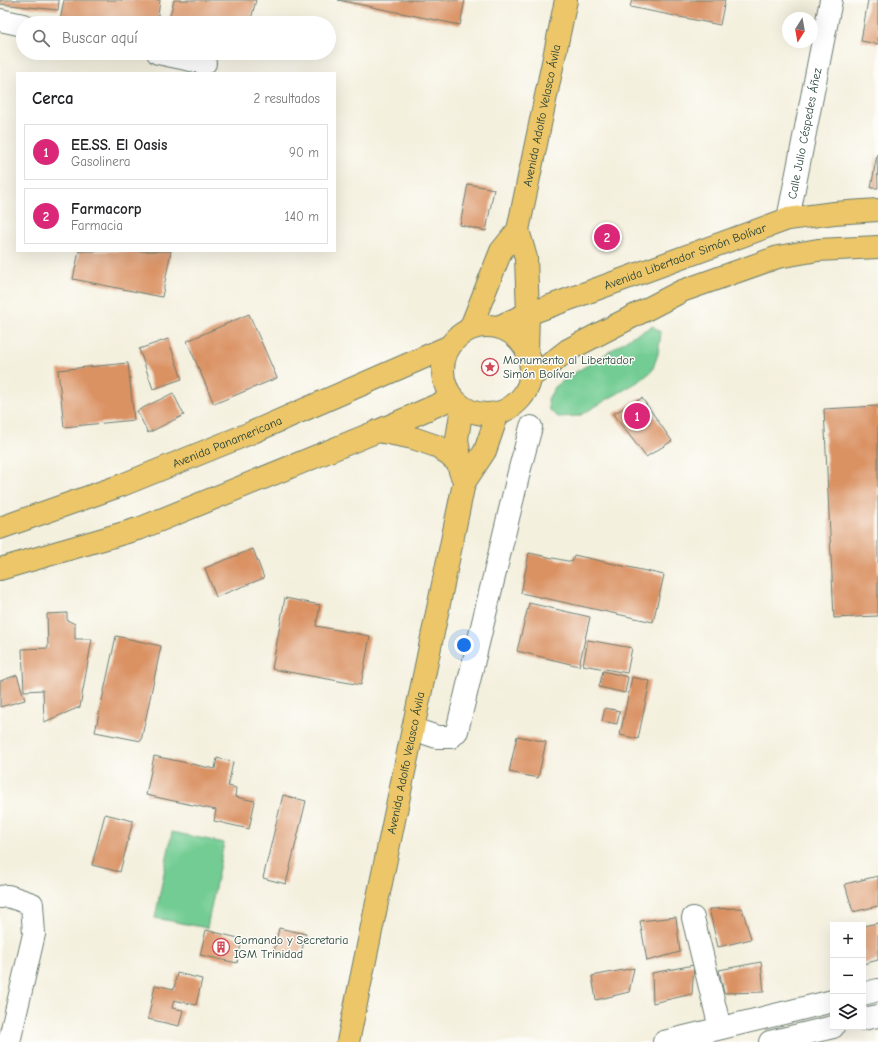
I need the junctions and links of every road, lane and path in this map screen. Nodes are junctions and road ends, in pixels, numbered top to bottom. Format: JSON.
{"nodes":[{"id":1,"x":566,"y":0,"type":"edge"},
{"id":2,"x":830,"y":0,"type":"edge"},
{"id":3,"x":0,"y":20,"type":"edge"},
{"id":4,"x":16,"y":23,"type":"edge"},
{"id":5,"x":191,"y":60,"type":"edge"},
{"id":6,"x":205,"y":63,"type":"dead end"},
{"id":7,"x":878,"y":210,"type":"edge"},
{"id":8,"x":788,"y":219,"type":"junction"},
{"id":9,"x":518,"y":230,"type":"junction"},
{"id":10,"x":878,"y":247,"type":"edge"},
{"id":11,"x":528,"y":314,"type":"junction"},
{"id":12,"x":498,"y":327,"type":"junction"},
{"id":13,"x":470,"y":329,"type":"junction"},
{"id":14,"x":450,"y":346,"type":"junction"},
{"id":15,"x":527,"y":351,"type":"junction"},
{"id":16,"x":531,"y":376,"type":"junction"},
{"id":17,"x":458,"y":402,"type":"junction"},
{"id":18,"x":498,"y":413,"type":"junction"},
{"id":19,"x":531,"y":427,"type":"dead end"},
{"id":20,"x":378,"y":431,"type":"junction"},
{"id":21,"x":464,"y":483,"type":"junction"},
{"id":22,"x":0,"y":528,"type":"edge"},
{"id":23,"x":0,"y":569,"type":"edge"},
{"id":24,"x":413,"y":729,"type":"junction"},
{"id":25,"x":0,"y":898,"type":"edge"},
{"id":26,"x":693,"y":918,"type":"dead end"},
{"id":27,"x":878,"y":990,"type":"edge"},
{"id":28,"x":866,"y":993,"type":"edge"},
{"id":29,"x":830,"y":1002,"type":"edge"},
{"id":30,"x":779,"y":1014,"type":"junction"},
{"id":31,"x":878,"y":1016,"type":"edge"},
{"id":32,"x":866,"y":1019,"type":"edge"},
{"id":33,"x":720,"y":1028,"type":"junction"},
{"id":34,"x":830,"y":1028,"type":"edge"},
{"id":35,"x":780,"y":1041,"type":"edge"},
{"id":36,"x":9,"y":1042,"type":"edge"},
{"id":37,"x":348,"y":1042,"type":"edge"},
{"id":38,"x":664,"y":1042,"type":"edge"}],
"edges":[{"from":1,"to":9,"type":"main road","name":"Avenida Adolfo Velasco Ávila"},
{"from":2,"to":8,"type":"street","name":"Calle Julio Céspedes Áñez"},
{"from":3,"to":4,"type":"street"},
{"from":5,"to":6,"type":"street"},
{"from":7,"to":8,"type":"main road","name":"Avenida Libertador Simón Bolívar"},
{"from":8,"to":11,"type":"main road","name":"Avenida Libertador Simón Bolívar"},
{"from":9,"to":11,"type":"main road","name":"Avenida Adolfo Velasco Ávila"},
{"from":9,"to":13,"type":"main road","name":"Avenida Adolfo Velasco Ávila"},
{"from":10,"to":16,"type":"main road"},
{"from":11,"to":12,"type":"main road","name":"Avenida Libertador Simón Bolívar"},
{"from":11,"to":15,"type":"main road","name":"Avenida Adolfo Velasco Ávila"},
{"from":12,"to":13,"type":"main road"},
{"from":12,"to":15,"type":"main road"},
{"from":13,"to":14,"type":"main road"},
{"from":14,"to":17,"type":"main road"},
{"from":14,"to":22,"type":"main road","name":"Avenida Panamericana"},
{"from":15,"to":16,"type":"main road"},
{"from":16,"to":18,"type":"main road"},
{"from":17,"to":18,"type":"main road"},
{"from":17,"to":20,"type":"main road"},
{"from":17,"to":21,"type":"main road","name":"Avenida Adolfo Velasco Ávila"},
{"from":18,"to":21,"type":"main road","name":"Avenida Adolfo Velasco Ávila"},
{"from":19,"to":24,"type":"street"},
{"from":20,"to":21,"type":"main road"},
{"from":20,"to":23,"type":"main road"},
{"from":21,"to":24,"type":"main road","name":"Avenida Adolfo Velasco Ávila"},
{"from":24,"to":37,"type":"main road","name":"Avenida Adolfo Velasco Ávila"},
{"from":25,"to":36,"type":"street"},
{"from":26,"to":33,"type":"street"},
{"from":27,"to":28,"type":"street"},
{"from":29,"to":30,"type":"street"},
{"from":30,"to":33,"type":"street"},
{"from":30,"to":35,"type":"street"},
{"from":31,"to":32,"type":"street"},
{"from":33,"to":38,"type":"street"},
{"from":34,"to":35,"type":"street"}]}
